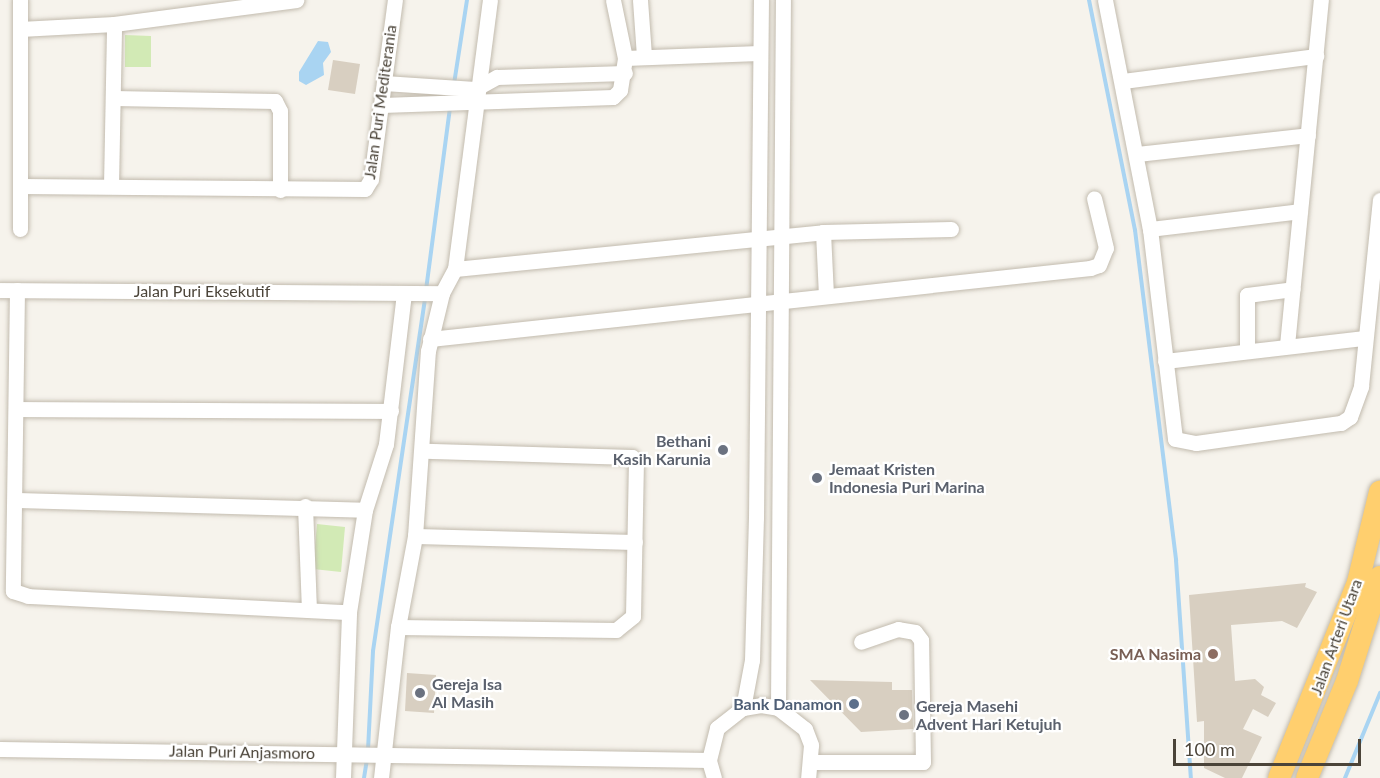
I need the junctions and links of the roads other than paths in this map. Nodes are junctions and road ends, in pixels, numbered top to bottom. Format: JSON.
{"nodes":[{"id":1,"x":20,"y":0,"type":"edge"},
{"id":2,"x":296,"y":0,"type":"edge"},
{"id":3,"x":395,"y":0,"type":"edge"},
{"id":4,"x":490,"y":0,"type":"edge"},
{"id":5,"x":613,"y":0,"type":"edge"},
{"id":6,"x":640,"y":0,"type":"edge"},
{"id":7,"x":761,"y":0,"type":"edge"},
{"id":8,"x":783,"y":0,"type":"edge"},
{"id":9,"x":1108,"y":0,"type":"edge"},
{"id":10,"x":1321,"y":0,"type":"edge"},
{"id":11,"x":114,"y":24,"type":"junction"},
{"id":12,"x":20,"y":29,"type":"junction"},
{"id":13,"x":759,"y":53,"type":"junction"},
{"id":14,"x":644,"y":56,"type":"junction"},
{"id":15,"x":1316,"y":56,"type":"junction"},
{"id":16,"x":625,"y":65,"type":"junction"},
{"id":17,"x":1123,"y":81,"type":"junction"},
{"id":18,"x":384,"y":83,"type":"junction"},
{"id":19,"x":474,"y":97,"type":"junction"},
{"id":20,"x":113,"y":98,"type":"junction"},
{"id":21,"x":382,"y":105,"type":"junction"},
{"id":22,"x":1308,"y":135,"type":"junction"},
{"id":23,"x":1137,"y":154,"type":"junction"},
{"id":24,"x":20,"y":186,"type":"junction"},
{"id":25,"x":111,"y":186,"type":"junction"},
{"id":26,"x":280,"y":190,"type":"junction"},
{"id":27,"x":1094,"y":198,"type":"dead end"},
{"id":28,"x":1380,"y":200,"type":"edge"},
{"id":29,"x":1300,"y":211,"type":"junction"},
{"id":30,"x":20,"y":229,"type":"dead end"},
{"id":31,"x":951,"y":229,"type":"dead end"},
{"id":32,"x":1150,"y":229,"type":"junction"},
{"id":33,"x":823,"y":232,"type":"junction"},
{"id":34,"x":778,"y":238,"type":"junction"},
{"id":35,"x":755,"y":240,"type":"junction"},
{"id":36,"x":455,"y":269,"type":"junction"},
{"id":37,"x":1293,"y":289,"type":"junction"},
{"id":38,"x":0,"y":290,"type":"edge"},
{"id":39,"x":17,"y":290,"type":"junction"},
{"id":40,"x":434,"y":292,"type":"junction"},
{"id":41,"x":407,"y":293,"type":"junction"},
{"id":42,"x":826,"y":295,"type":"junction"},
{"id":43,"x":779,"y":301,"type":"junction"},
{"id":44,"x":756,"y":303,"type":"junction"},
{"id":45,"x":1365,"y":338,"type":"junction"},
{"id":46,"x":430,"y":339,"type":"junction"},
{"id":47,"x":1287,"y":345,"type":"junction"},
{"id":48,"x":1247,"y":350,"type":"junction"},
{"id":49,"x":1165,"y":361,"type":"junction"},
{"id":50,"x":16,"y":409,"type":"junction"},
{"id":51,"x":758,"y":410,"type":"junction"},
{"id":52,"x":779,"y":410,"type":"junction"},
{"id":53,"x":391,"y":411,"type":"junction"},
{"id":54,"x":423,"y":451,"type":"junction"},
{"id":55,"x":1380,"y":492,"type":"edge"},
{"id":56,"x":16,"y":500,"type":"junction"},
{"id":57,"x":305,"y":506,"type":"junction"},
{"id":58,"x":365,"y":510,"type":"junction"},
{"id":59,"x":415,"y":536,"type":"junction"},
{"id":60,"x":635,"y":542,"type":"junction"},
{"id":61,"x":1380,"y":577,"type":"edge"},
{"id":62,"x":309,"y":608,"type":"junction"},
{"id":63,"x":350,"y":612,"type":"junction"},
{"id":64,"x":398,"y":627,"type":"junction"},
{"id":65,"x":861,"y":642,"type":"dead end"},
{"id":66,"x":743,"y":708,"type":"junction"},
{"id":67,"x":778,"y":708,"type":"junction"},
{"id":68,"x":0,"y":749,"type":"edge"},
{"id":69,"x":347,"y":753,"type":"junction"},
{"id":70,"x":379,"y":753,"type":"junction"},
{"id":71,"x":709,"y":760,"type":"junction"},
{"id":72,"x":812,"y":762,"type":"junction"},
{"id":73,"x":343,"y":778,"type":"edge"},
{"id":74,"x":381,"y":778,"type":"edge"},
{"id":75,"x":714,"y":778,"type":"edge"},
{"id":76,"x":808,"y":778,"type":"edge"},
{"id":77,"x":1279,"y":778,"type":"edge"},
{"id":78,"x":1307,"y":778,"type":"edge"}],
"edges":[{"from":1,"to":12,"type":"street"},
{"from":2,"to":11,"type":"street"},
{"from":3,"to":18,"type":"street","name":"Jalan Puri Mediterania"},
{"from":4,"to":19,"type":"street"},
{"from":5,"to":16,"type":"street"},
{"from":6,"to":14,"type":"street"},
{"from":7,"to":13,"type":"street"},
{"from":8,"to":34,"type":"street"},
{"from":9,"to":17,"type":"street"},
{"from":10,"to":15,"type":"street"},
{"from":11,"to":12,"type":"street"},
{"from":11,"to":20,"type":"street"},
{"from":12,"to":24,"type":"street"},
{"from":13,"to":14,"type":"street"},
{"from":13,"to":35,"type":"street"},
{"from":14,"to":16,"type":"street"},
{"from":15,"to":17,"type":"street"},
{"from":15,"to":22,"type":"street"},
{"from":16,"to":19,"type":"street"},
{"from":16,"to":19,"type":"street"},
{"from":17,"to":23,"type":"street"},
{"from":18,"to":19,"type":"street"},
{"from":18,"to":21,"type":"street","name":"Jalan Puri Mediterania"},
{"from":19,"to":21,"type":"street"},
{"from":19,"to":36,"type":"street"},
{"from":20,"to":25,"type":"street"},
{"from":20,"to":26,"type":"street"},
{"from":21,"to":26,"type":"street","name":"Jalan Puri Mediterania"},
{"from":22,"to":23,"type":"street"},
{"from":22,"to":29,"type":"street"},
{"from":23,"to":32,"type":"street"},
{"from":24,"to":25,"type":"street","name":"Jalan Puri Mediterania"},
{"from":24,"to":30,"type":"street"},
{"from":25,"to":26,"type":"street","name":"Jalan Puri Mediterania"},
{"from":27,"to":42,"type":"street"},
{"from":28,"to":45,"type":"street"},
{"from":29,"to":32,"type":"street"},
{"from":29,"to":37,"type":"street"},
{"from":31,"to":33,"type":"street"},
{"from":32,"to":49,"type":"street"},
{"from":33,"to":34,"type":"street"},
{"from":33,"to":42,"type":"street"},
{"from":34,"to":35,"type":"street"},
{"from":34,"to":43,"type":"street"},
{"from":35,"to":36,"type":"street"},
{"from":35,"to":44,"type":"street"},
{"from":36,"to":40,"type":"street"},
{"from":37,"to":47,"type":"street"},
{"from":37,"to":48,"type":"street"},
{"from":38,"to":39,"type":"street","name":"Jalan Puri Eksekutif"},
{"from":39,"to":41,"type":"street","name":"Jalan Puri Eksekutif"},
{"from":39,"to":50,"type":"street"},
{"from":40,"to":41,"type":"street","name":"Jalan Puri Eksekutif"},
{"from":40,"to":46,"type":"street"},
{"from":41,"to":53,"type":"street"},
{"from":42,"to":43,"type":"street"},
{"from":43,"to":44,"type":"street"},
{"from":43,"to":52,"type":"street"},
{"from":44,"to":46,"type":"street"},
{"from":44,"to":51,"type":"street"},
{"from":45,"to":47,"type":"street"},
{"from":45,"to":49,"type":"street"},
{"from":46,"to":54,"type":"street"},
{"from":47,"to":48,"type":"street"},
{"from":48,"to":49,"type":"street"},
{"from":50,"to":53,"type":"street"},
{"from":50,"to":56,"type":"street"},
{"from":51,"to":52,"type":"street"},
{"from":51,"to":66,"type":"street"},
{"from":52,"to":67,"type":"street"},
{"from":53,"to":58,"type":"street"},
{"from":54,"to":59,"type":"street"},
{"from":54,"to":60,"type":"street"},
{"from":55,"to":77,"type":"highway","name":"Jalan Arteri Utara"},
{"from":56,"to":57,"type":"street"},
{"from":56,"to":62,"type":"street"},
{"from":57,"to":58,"type":"street"},
{"from":57,"to":62,"type":"street"},
{"from":58,"to":63,"type":"street"},
{"from":59,"to":60,"type":"street"},
{"from":59,"to":64,"type":"street"},
{"from":60,"to":64,"type":"street"},
{"from":61,"to":78,"type":"highway","name":"Jalan Arteri Utara"},
{"from":62,"to":63,"type":"street"},
{"from":63,"to":69,"type":"street"},
{"from":64,"to":70,"type":"street"},
{"from":65,"to":72,"type":"street"},
{"from":66,"to":67,"type":"street"},
{"from":66,"to":71,"type":"street"},
{"from":67,"to":72,"type":"street"},
{"from":68,"to":69,"type":"street","name":"Jalan Puri Anjasmoro"},
{"from":69,"to":70,"type":"street","name":"Jalan Puri Anjasmoro"},
{"from":69,"to":73,"type":"street"},
{"from":70,"to":71,"type":"street","name":"Jalan Puri Anjasmoro"},
{"from":70,"to":74,"type":"street"},
{"from":71,"to":75,"type":"street"},
{"from":72,"to":76,"type":"street"}]}
